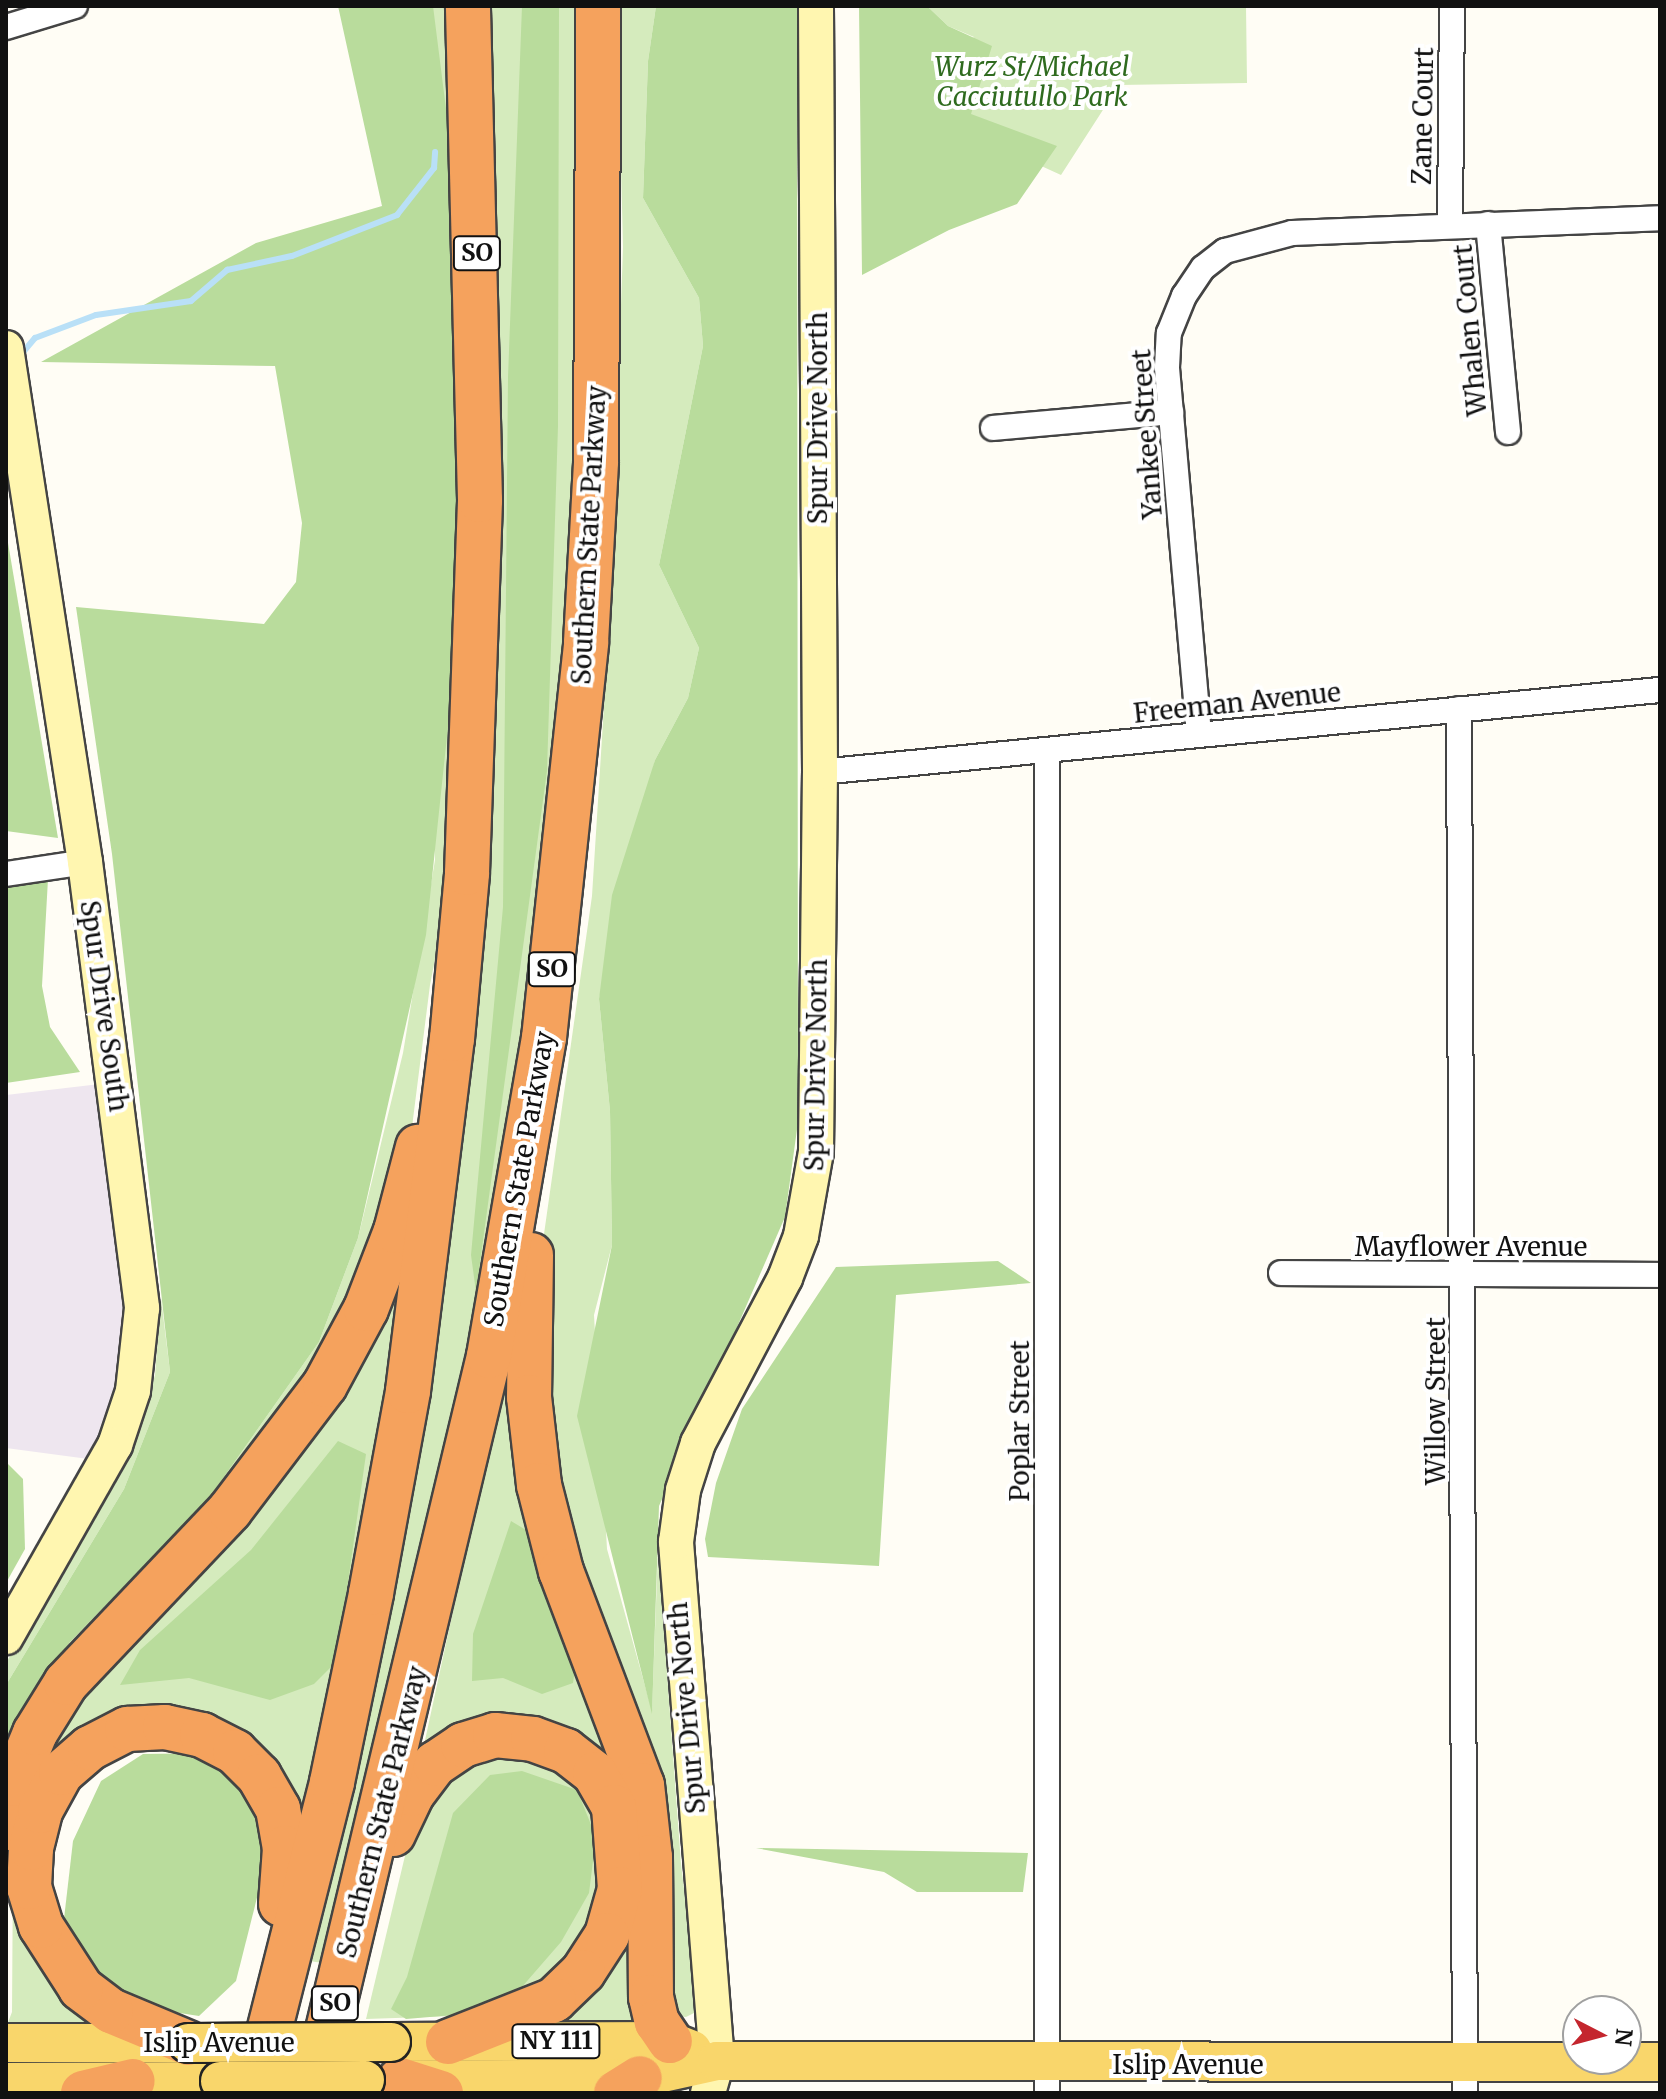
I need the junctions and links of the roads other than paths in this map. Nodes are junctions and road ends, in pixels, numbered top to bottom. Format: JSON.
{"nodes":[{"id":1,"x":75,"y":6,"type":"edge"},
{"id":2,"x":468,"y":6,"type":"edge"},
{"id":3,"x":598,"y":6,"type":"edge"},
{"id":4,"x":816,"y":6,"type":"edge"},
{"id":5,"x":1452,"y":6,"type":"edge"},
{"id":6,"x":6,"y":27,"type":"edge"},
{"id":7,"x":1660,"y":218,"type":"edge"},
{"id":8,"x":1488,"y":224,"type":"junction"},
{"id":9,"x":1450,"y":226,"type":"junction"},
{"id":10,"x":6,"y":348,"type":"edge"},
{"id":11,"x":1171,"y":412,"type":"junction"},
{"id":12,"x":993,"y":428,"type":"dead end"},
{"id":13,"x":1508,"y":432,"type":"dead end"},
{"id":14,"x":1660,"y":690,"type":"edge"},
{"id":15,"x":1459,"y":709,"type":"junction"},
{"id":16,"x":1199,"y":734,"type":"junction"},
{"id":17,"x":1047,"y":750,"type":"junction"},
{"id":18,"x":820,"y":772,"type":"junction"},
{"id":19,"x":85,"y":862,"type":"junction"},
{"id":20,"x":467,"y":873,"type":"junction"},
{"id":21,"x":6,"y":874,"type":"edge"},
{"id":22,"x":544,"y":1038,"type":"junction"},
{"id":23,"x":1281,"y":1273,"type":"dead end"},
{"id":24,"x":1660,"y":1275,"type":"edge"},
{"id":25,"x":1464,"y":1276,"type":"junction"},
{"id":26,"x":6,"y":1637,"type":"edge"},
{"id":27,"x":6,"y":1828,"type":"edge"},
{"id":28,"x":357,"y":1913,"type":"junction"},
{"id":29,"x":275,"y":2006,"type":"junction"},
{"id":30,"x":670,"y":2041,"type":"junction"},
{"id":31,"x":448,"y":2042,"type":"junction"},
{"id":32,"x":6,"y":2043,"type":"edge"},
{"id":33,"x":188,"y":2043,"type":"junction"},
{"id":34,"x":1660,"y":2062,"type":"edge"},
{"id":35,"x":386,"y":2067,"type":"junction"},
{"id":36,"x":712,"y":2077,"type":"edge"},
{"id":37,"x":1465,"y":2078,"type":"edge"},
{"id":38,"x":1047,"y":2079,"type":"edge"},
{"id":39,"x":133,"y":2081,"type":"junction"},
{"id":40,"x":6,"y":2082,"type":"edge"},
{"id":41,"x":628,"y":2086,"type":"edge"},
{"id":42,"x":237,"y":2087,"type":"edge"},
{"id":43,"x":83,"y":2093,"type":"edge"},
{"id":44,"x":313,"y":2093,"type":"edge"},
{"id":45,"x":441,"y":2093,"type":"edge"}],
"edges":[{"from":1,"to":6,"type":"street"},
{"from":2,"to":20,"type":"highway","number":"SO"},
{"from":3,"to":22,"type":"highway","name":"Southern State Parkway","number":"SO"},
{"from":4,"to":18,"type":"street","name":"Spur Drive North"},
{"from":5,"to":9,"type":"street","name":"Zane Court"},
{"from":7,"to":8,"type":"street","name":"Yankee Street"},
{"from":8,"to":9,"type":"street","name":"Yankee Street"},
{"from":8,"to":13,"type":"street","name":"Whalen Court"},
{"from":9,"to":11,"type":"street","name":"Yankee Street"},
{"from":10,"to":19,"type":"street","name":"Spur Drive South"},
{"from":11,"to":12,"type":"street"},
{"from":11,"to":16,"type":"street","name":"Yankee Street"},
{"from":14,"to":15,"type":"street","name":"Freeman Avenue"},
{"from":15,"to":16,"type":"street","name":"Freeman Avenue"},
{"from":15,"to":25,"type":"street","name":"Willow Street"},
{"from":16,"to":17,"type":"street","name":"Freeman Avenue"},
{"from":17,"to":18,"type":"street","name":"Freeman Avenue"},
{"from":17,"to":38,"type":"street","name":"Poplar Street"},
{"from":18,"to":36,"type":"street","name":"Spur Drive North"},
{"from":19,"to":21,"type":"street"},
{"from":19,"to":26,"type":"street","name":"Spur Drive South"},
{"from":20,"to":27,"type":"highway"},
{"from":20,"to":29,"type":"highway","number":"SO"},
{"from":22,"to":28,"type":"highway","name":"Southern State Parkway","number":"SO"},
{"from":22,"to":30,"type":"highway"},
{"from":23,"to":25,"type":"street","name":"Mayflower Avenue"},
{"from":24,"to":25,"type":"street","name":"Mayflower Avenue"},
{"from":25,"to":37,"type":"street","name":"Willow Street"},
{"from":28,"to":31,"type":"highway"},
{"from":28,"to":44,"type":"highway","name":"Southern State Parkway","number":"SO"},
{"from":29,"to":33,"type":"highway"},
{"from":29,"to":42,"type":"highway","number":"SO"},
{"from":30,"to":31,"type":"main road","name":"Islip Avenue","number":"NY 111"},
{"from":30,"to":36,"type":"main road","name":"Islip Avenue","number":"NY 111"},
{"from":31,"to":35,"type":"main road","name":"Islip Avenue","number":"NY 111"},
{"from":32,"to":33,"type":"main road","name":"Islip Avenue","number":"NY 111"},
{"from":33,"to":35,"type":"main road","name":"Islip Avenue","number":"NY 111","bridge":true},
{"from":34,"to":37,"type":"main road","name":"Islip Avenue","number":"NY 111"},
{"from":35,"to":41,"type":"main road","name":"Islip Avenue","number":"NY 111"},
{"from":35,"to":42,"type":"main road","name":"Islip Avenue","number":"NY 111","bridge":true},
{"from":35,"to":45,"type":"highway"},
{"from":36,"to":38,"type":"main road","name":"Islip Avenue","number":"NY 111"},
{"from":36,"to":41,"type":"main road","name":"Islip Avenue","number":"NY 111"},
{"from":37,"to":38,"type":"main road","name":"Islip Avenue","number":"NY 111"},
{"from":39,"to":40,"type":"main road","name":"Islip Avenue","number":"NY 111"},
{"from":39,"to":42,"type":"main road","name":"Islip Avenue","number":"NY 111"},
{"from":39,"to":43,"type":"highway"}]}
